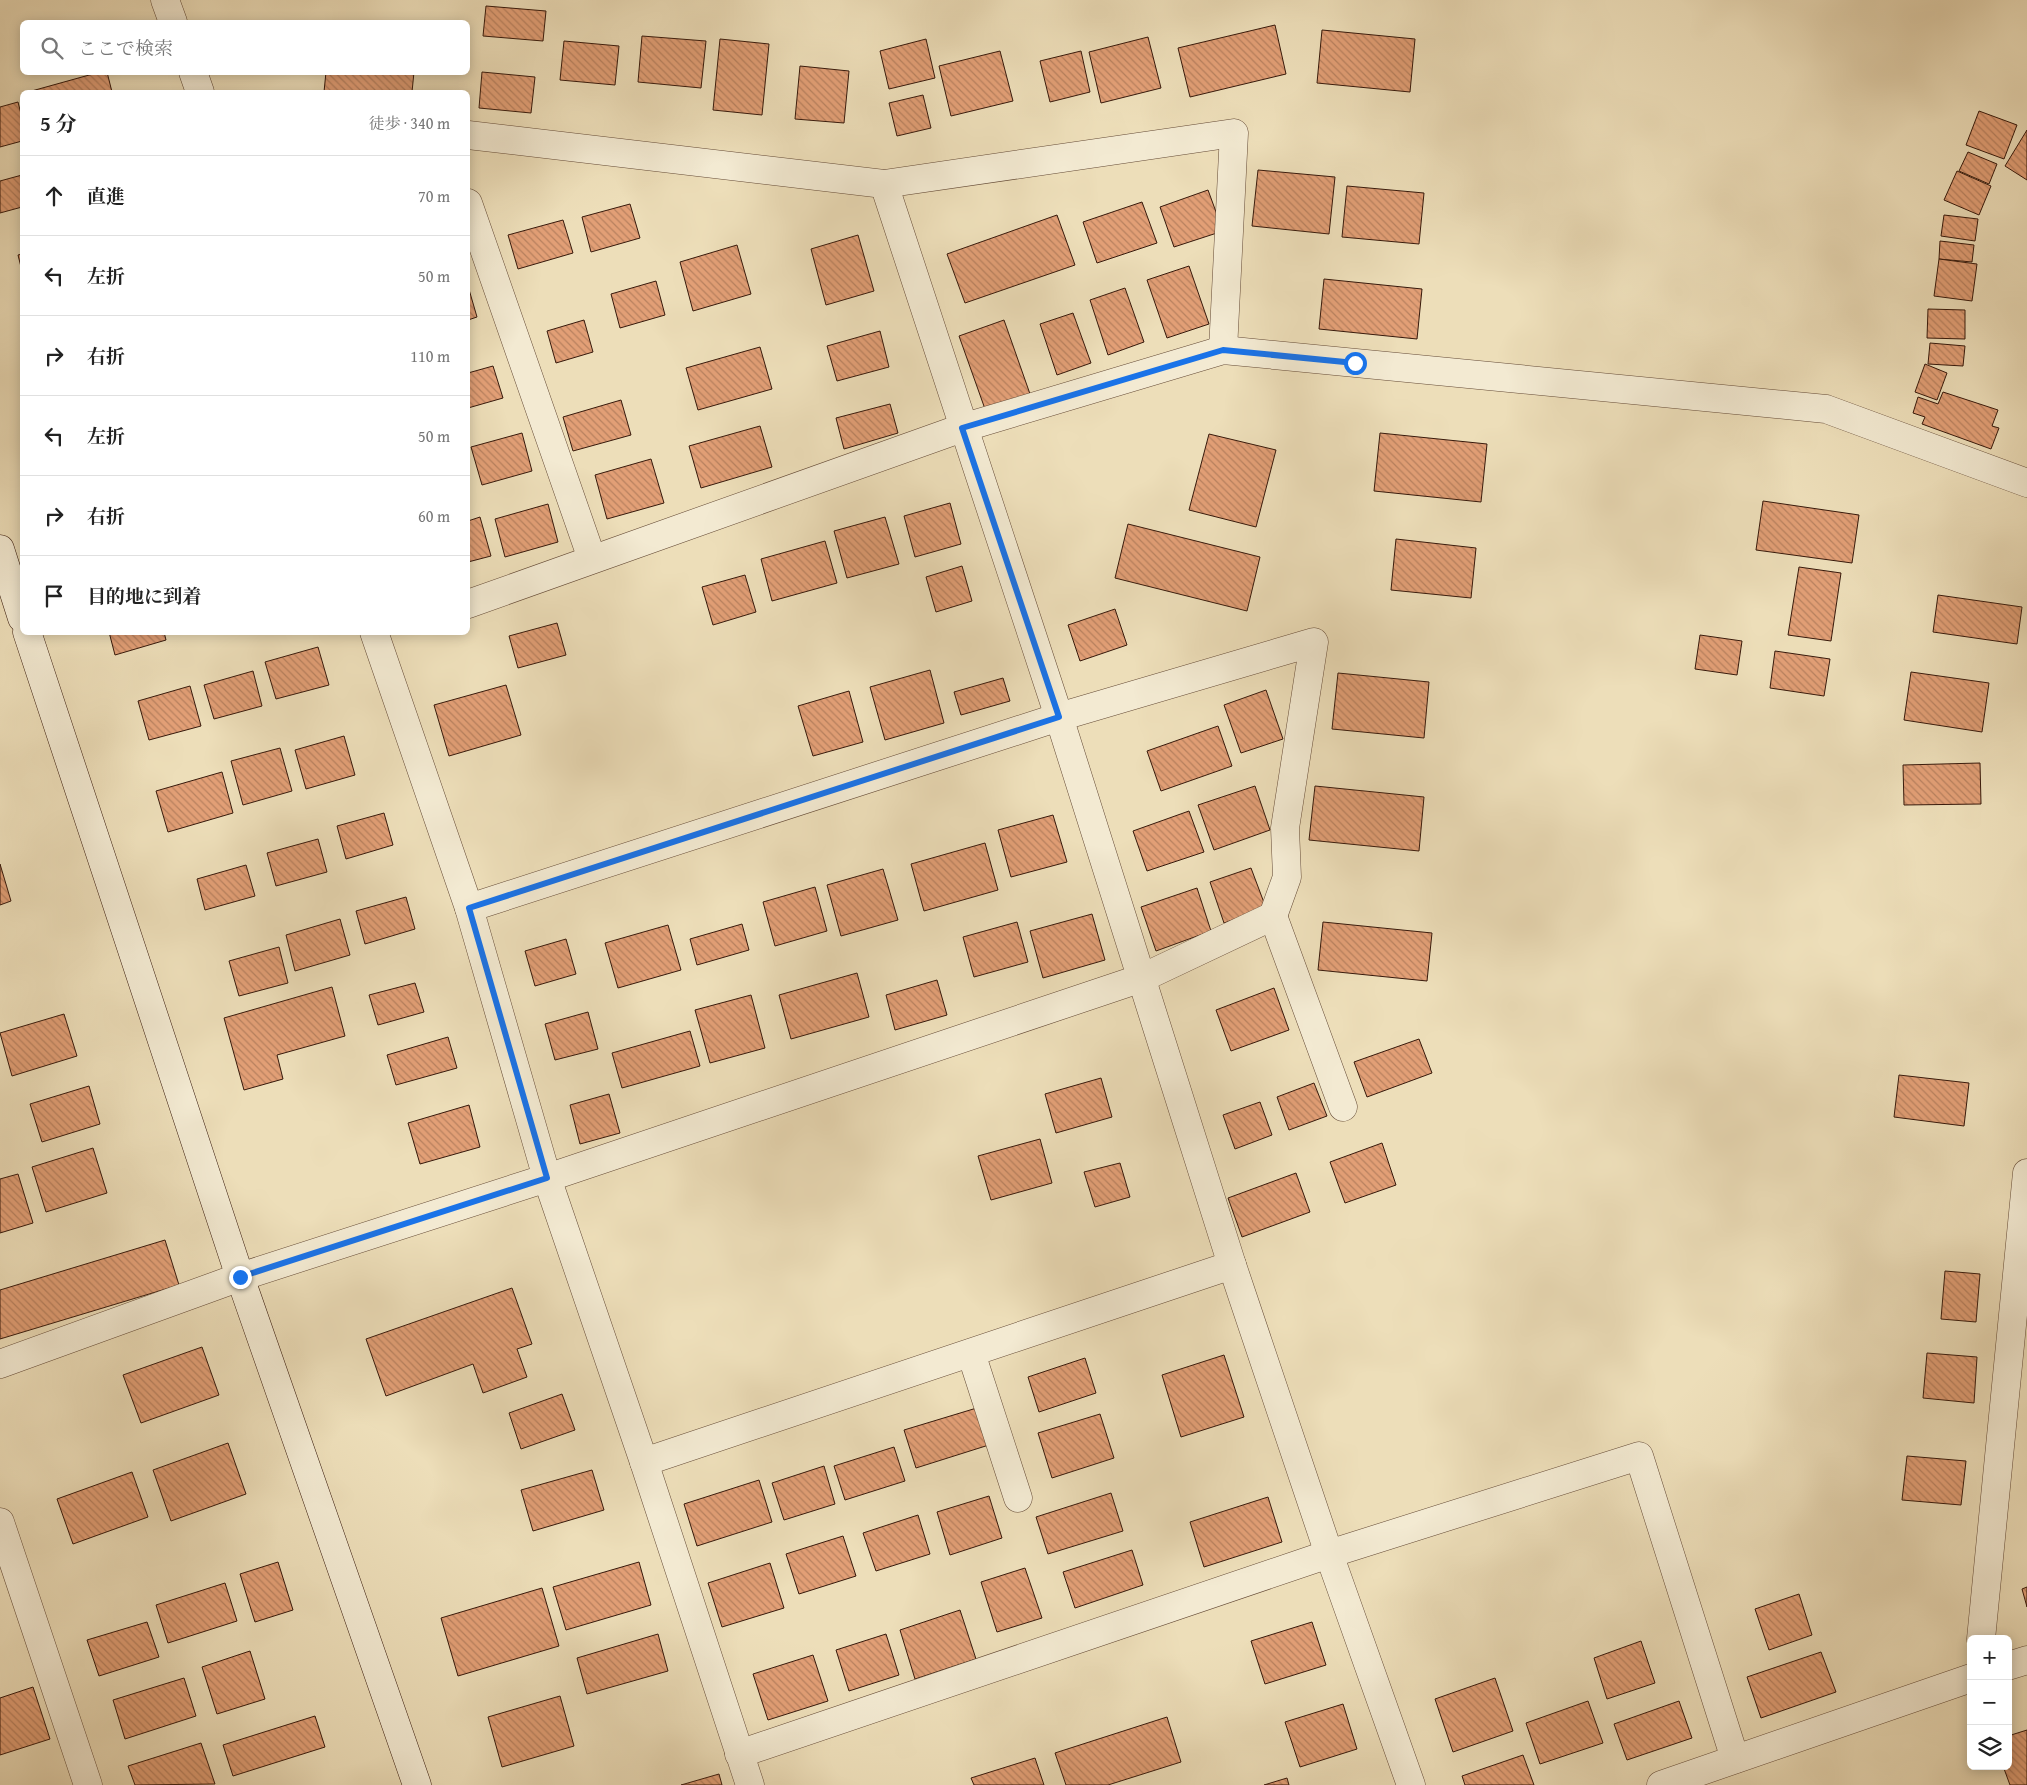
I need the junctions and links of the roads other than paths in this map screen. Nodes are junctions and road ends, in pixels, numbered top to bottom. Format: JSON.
{"nodes":[{"id":1,"x":165,"y":0,"type":"edge"},
{"id":2,"x":172,"y":20,"type":"edge"},
{"id":3,"x":194,"y":75,"type":"edge"},
{"id":4,"x":199,"y":90,"type":"edge"},
{"id":5,"x":470,"y":135,"type":"edge"},
{"id":6,"x":884,"y":184,"type":"junction"},
{"id":7,"x":470,"y":209,"type":"edge"},
{"id":8,"x":1223,"y":350,"type":"junction"},
{"id":9,"x":962,"y":428,"type":"junction"},
{"id":10,"x":2027,"y":483,"type":"edge"},
{"id":11,"x":0,"y":549,"type":"edge"},
{"id":12,"x":592,"y":559,"type":"junction"},
{"id":13,"x":470,"y":603,"type":"edge"},
{"id":14,"x":20,"y":612,"type":"edge"},
{"id":15,"x":28,"y":635,"type":"edge"},
{"id":16,"x":379,"y":635,"type":"edge"},
{"id":17,"x":1059,"y":717,"type":"junction"},
{"id":18,"x":469,"y":908,"type":"junction"},
{"id":19,"x":1273,"y":916,"type":"junction"},
{"id":20,"x":1142,"y":978,"type":"junction"},
{"id":21,"x":1343,"y":1107,"type":"dead end"},
{"id":22,"x":2027,"y":1173,"type":"edge"},
{"id":23,"x":547,"y":1178,"type":"junction"},
{"id":24,"x":2025,"y":1206,"type":"edge"},
{"id":25,"x":1232,"y":1265,"type":"junction"},
{"id":26,"x":240,"y":1277,"type":"junction"},
{"id":27,"x":971,"y":1353,"type":"junction"},
{"id":28,"x":0,"y":1364,"type":"edge"},
{"id":29,"x":644,"y":1462,"type":"junction"},
{"id":30,"x":1018,"y":1498,"type":"dead end"},
{"id":31,"x":0,"y":1522,"type":"edge"},
{"id":32,"x":1329,"y":1554,"type":"junction"},
{"id":33,"x":1981,"y":1635,"type":"edge"},
{"id":34,"x":2027,"y":1660,"type":"edge"},
{"id":35,"x":2012,"y":1665,"type":"edge"},
{"id":36,"x":1967,"y":1679,"type":"edge"},
{"id":37,"x":739,"y":1754,"type":"junction"},
{"id":38,"x":1735,"y":1759,"type":"junction"},
{"id":39,"x":88,"y":1785,"type":"edge"},
{"id":40,"x":417,"y":1785,"type":"edge"},
{"id":41,"x":750,"y":1785,"type":"edge"},
{"id":42,"x":1411,"y":1785,"type":"edge"},
{"id":43,"x":1661,"y":1785,"type":"edge"}],
"edges":[{"from":1,"to":2,"type":"street"},
{"from":3,"to":4,"type":"street"},
{"from":5,"to":6,"type":"street"},
{"from":6,"to":8,"type":"street"},
{"from":6,"to":9,"type":"street"},
{"from":7,"to":12,"type":"street"},
{"from":8,"to":9,"type":"street"},
{"from":8,"to":10,"type":"street"},
{"from":9,"to":12,"type":"street"},
{"from":9,"to":17,"type":"street"},
{"from":11,"to":14,"type":"street"},
{"from":12,"to":13,"type":"street"},
{"from":15,"to":26,"type":"street"},
{"from":16,"to":18,"type":"street"},
{"from":17,"to":18,"type":"street"},
{"from":17,"to":19,"type":"street"},
{"from":17,"to":20,"type":"street"},
{"from":18,"to":23,"type":"street"},
{"from":19,"to":20,"type":"street"},
{"from":19,"to":21,"type":"street"},
{"from":20,"to":23,"type":"street"},
{"from":20,"to":25,"type":"street"},
{"from":22,"to":24,"type":"street"},
{"from":23,"to":26,"type":"street"},
{"from":23,"to":29,"type":"street"},
{"from":24,"to":33,"type":"street"},
{"from":25,"to":27,"type":"street"},
{"from":25,"to":32,"type":"street"},
{"from":26,"to":28,"type":"street"},
{"from":26,"to":40,"type":"street"},
{"from":27,"to":29,"type":"street"},
{"from":27,"to":30,"type":"street"},
{"from":29,"to":37,"type":"street"},
{"from":31,"to":39,"type":"street"},
{"from":32,"to":37,"type":"street"},
{"from":32,"to":38,"type":"street"},
{"from":32,"to":42,"type":"street"},
{"from":34,"to":35,"type":"street"},
{"from":36,"to":38,"type":"street"},
{"from":37,"to":41,"type":"street"},
{"from":38,"to":43,"type":"street"}]}
